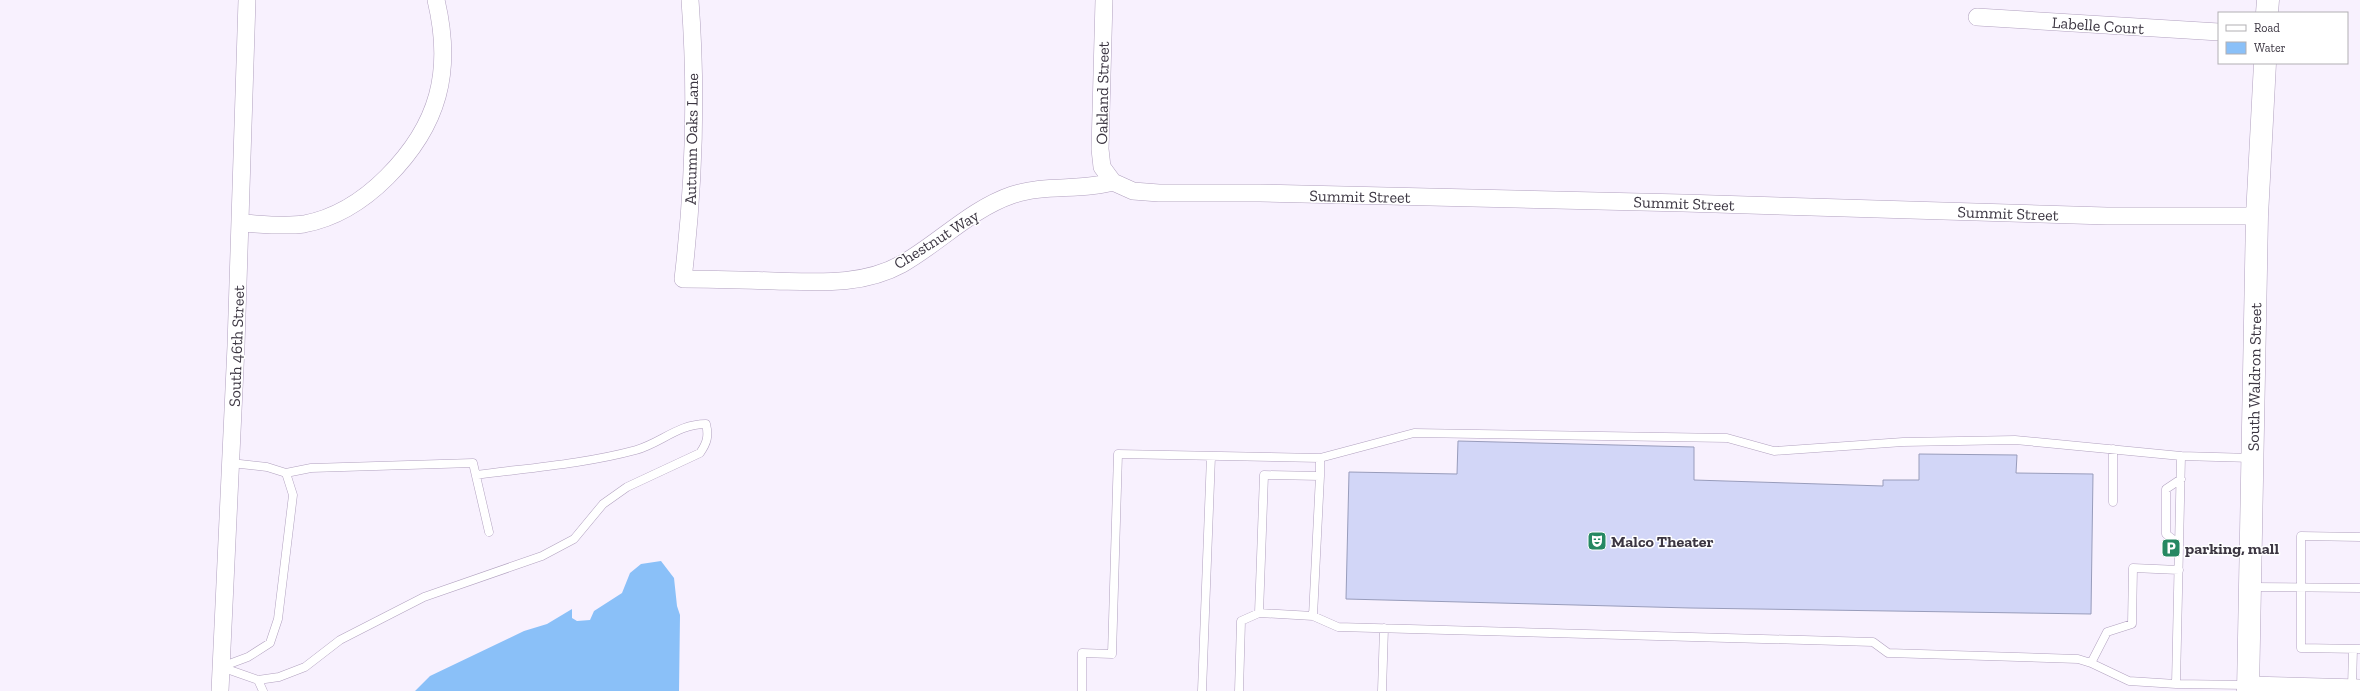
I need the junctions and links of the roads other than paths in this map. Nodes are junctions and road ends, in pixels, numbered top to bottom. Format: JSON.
{"nodes":[{"id":1,"x":247,"y":0,"type":"edge"},
{"id":2,"x":436,"y":0,"type":"edge"},
{"id":3,"x":690,"y":0,"type":"edge"},
{"id":4,"x":1104,"y":0,"type":"edge"},
{"id":5,"x":2268,"y":0,"type":"edge"},
{"id":6,"x":2267,"y":12,"type":"edge"},
{"id":7,"x":1977,"y":17,"type":"dead end"},
{"id":8,"x":2218,"y":32,"type":"edge"},
{"id":9,"x":2265,"y":64,"type":"edge"},
{"id":10,"x":1114,"y":182,"type":"junction"},
{"id":11,"x":2257,"y":216,"type":"junction"},
{"id":12,"x":241,"y":223,"type":"junction"},
{"id":13,"x":683,"y":278,"type":"joint"},
{"id":14,"x":2113,"y":450,"type":"junction"},
{"id":15,"x":1211,"y":456,"type":"junction"},
{"id":16,"x":2181,"y":456,"type":"junction"},
{"id":17,"x":1320,"y":458,"type":"junction"},
{"id":18,"x":2252,"y":458,"type":"junction"},
{"id":19,"x":231,"y":463,"type":"junction"},
{"id":20,"x":286,"y":473,"type":"junction"},
{"id":21,"x":476,"y":474,"type":"junction"},
{"id":22,"x":1320,"y":476,"type":"junction"},
{"id":23,"x":2181,"y":479,"type":"junction"},
{"id":24,"x":2113,"y":502,"type":"dead end"},
{"id":25,"x":489,"y":532,"type":"dead end"},
{"id":26,"x":2360,"y":537,"type":"edge"},
{"id":27,"x":2179,"y":544,"type":"junction"},
{"id":28,"x":2179,"y":570,"type":"junction"},
{"id":29,"x":2250,"y":587,"type":"junction"},
{"id":30,"x":2301,"y":587,"type":"junction"},
{"id":31,"x":2360,"y":588,"type":"edge"},
{"id":32,"x":1259,"y":613,"type":"junction"},
{"id":33,"x":1313,"y":616,"type":"junction"},
{"id":34,"x":1384,"y":628,"type":"junction"},
{"id":35,"x":2356,"y":649,"type":"edge"},
{"id":36,"x":2091,"y":663,"type":"junction"},
{"id":37,"x":221,"y":667,"type":"junction"},
{"id":38,"x":258,"y":680,"type":"junction"},
{"id":39,"x":2176,"y":684,"type":"junction"},
{"id":40,"x":2356,"y":687,"type":"edge"},
{"id":41,"x":2248,"y":688,"type":"edge"},
{"id":42,"x":220,"y":691,"type":"edge"},
{"id":43,"x":262,"y":691,"type":"edge"},
{"id":44,"x":1082,"y":691,"type":"edge"},
{"id":45,"x":1202,"y":691,"type":"edge"},
{"id":46,"x":1239,"y":691,"type":"edge"},
{"id":47,"x":1382,"y":691,"type":"edge"}],
"edges":[{"from":1,"to":12,"type":"street","name":"South 46th Street"},
{"from":2,"to":12,"type":"street"},
{"from":3,"to":13,"type":"street","name":"Autumn Oaks Lane"},
{"from":4,"to":10,"type":"street","name":"Oakland Street"},
{"from":5,"to":6,"type":"main road"},
{"from":7,"to":8,"type":"street","name":"Labelle Court"},
{"from":9,"to":11,"type":"main road","name":"South Waldron Street"},
{"from":10,"to":11,"type":"street","name":"Summit Street"},
{"from":10,"to":13,"type":"street","name":"Chestnut Way"},
{"from":11,"to":18,"type":"main road","name":"South Waldron Street"},
{"from":12,"to":19,"type":"street","name":"South 46th Street"},
{"from":14,"to":16,"type":"lane"},
{"from":14,"to":17,"type":"lane"},
{"from":14,"to":24,"type":"lane"},
{"from":15,"to":17,"type":"lane"},
{"from":15,"to":44,"type":"lane"},
{"from":15,"to":45,"type":"lane"},
{"from":16,"to":18,"type":"lane"},
{"from":16,"to":23,"type":"lane"},
{"from":17,"to":22,"type":"lane"},
{"from":18,"to":29,"type":"main road","name":"South Waldron Street"},
{"from":19,"to":20,"type":"lane"},
{"from":19,"to":37,"type":"street","name":"South 46th Street"},
{"from":20,"to":21,"type":"lane"},
{"from":20,"to":37,"type":"lane"},
{"from":21,"to":25,"type":"lane"},
{"from":21,"to":38,"type":"lane"},
{"from":22,"to":32,"type":"lane"},
{"from":22,"to":33,"type":"lane"},
{"from":23,"to":27,"type":"lane"},
{"from":23,"to":27,"type":"lane"},
{"from":26,"to":30,"type":"lane"},
{"from":27,"to":28,"type":"lane"},
{"from":28,"to":36,"type":"lane"},
{"from":28,"to":39,"type":"lane"},
{"from":29,"to":30,"type":"lane"},
{"from":29,"to":41,"type":"main road","name":"South Waldron Street"},
{"from":30,"to":31,"type":"lane"},
{"from":30,"to":35,"type":"lane"},
{"from":32,"to":33,"type":"lane"},
{"from":32,"to":46,"type":"lane"},
{"from":33,"to":34,"type":"lane"},
{"from":34,"to":36,"type":"lane"},
{"from":34,"to":47,"type":"lane"},
{"from":35,"to":40,"type":"lane"},
{"from":36,"to":39,"type":"lane"},
{"from":37,"to":38,"type":"lane"},
{"from":37,"to":42,"type":"street","name":"South 46th Street"},
{"from":38,"to":43,"type":"lane"},
{"from":39,"to":41,"type":"lane"},
{"from":40,"to":41,"type":"street"}]}
